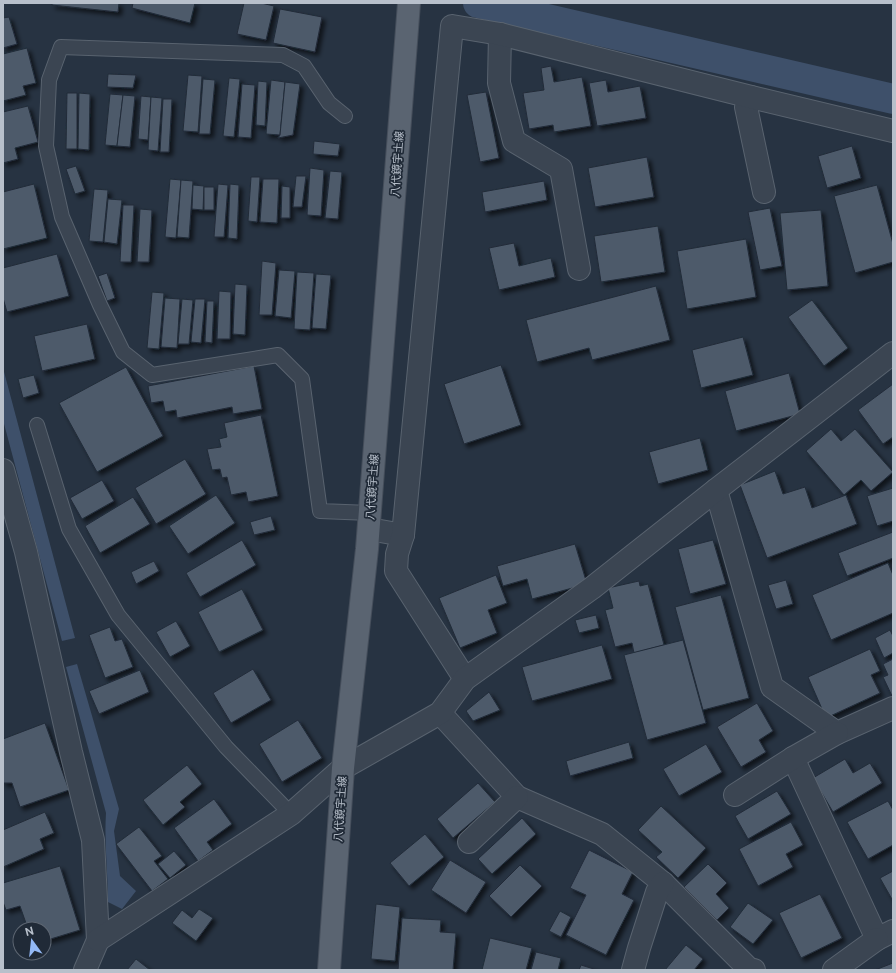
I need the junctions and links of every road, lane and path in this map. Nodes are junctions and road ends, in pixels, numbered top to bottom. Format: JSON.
{"nodes":[{"id":1,"x":409,"y":8,"type":"edge"},
{"id":2,"x":500,"y":34,"type":"junction"},
{"id":3,"x":751,"y":97,"type":"junction"},
{"id":4,"x":344,"y":116,"type":"dead end"},
{"id":5,"x":893,"y":131,"type":"edge"},
{"id":6,"x":764,"y":192,"type":"dead end"},
{"id":7,"x":579,"y":269,"type":"dead end"},
{"id":8,"x":893,"y":353,"type":"edge"},
{"id":9,"x":37,"y":425,"type":"dead end"},
{"id":10,"x":3,"y":470,"type":"edge"},
{"id":11,"x":716,"y":490,"type":"junction"},
{"id":12,"x":369,"y":521,"type":"junction"},
{"id":13,"x":403,"y":535,"type":"junction"},
{"id":14,"x":466,"y":679,"type":"junction"},
{"id":15,"x":893,"y":708,"type":"edge"},
{"id":16,"x":440,"y":713,"type":"junction"},
{"id":17,"x":837,"y":733,"type":"junction"},
{"id":18,"x":793,"y":758,"type":"junction"},
{"id":19,"x":343,"y":768,"type":"junction"},
{"id":20,"x":735,"y":795,"type":"dead end"},
{"id":21,"x":517,"y":798,"type":"junction"},
{"id":22,"x":291,"y":814,"type":"junction"},
{"id":23,"x":469,"y":842,"type":"dead end"},
{"id":24,"x":663,"y":883,"type":"junction"},
{"id":25,"x":885,"y":935,"type":"edge"},
{"id":26,"x":98,"y":940,"type":"junction"},
{"id":27,"x":85,"y":970,"type":"edge"},
{"id":28,"x":329,"y":970,"type":"edge"},
{"id":29,"x":633,"y":970,"type":"edge"},
{"id":30,"x":754,"y":970,"type":"edge"},
{"id":31,"x":834,"y":970,"type":"edge"}],
"edges":[{"from":1,"to":12,"type":"main road","name":"八代鏡宇土線"},
{"from":2,"to":3,"type":"street"},
{"from":2,"to":7,"type":"street"},
{"from":2,"to":13,"type":"street"},
{"from":3,"to":5,"type":"street"},
{"from":3,"to":6,"type":"street"},
{"from":4,"to":12,"type":"lane"},
{"from":8,"to":11,"type":"street"},
{"from":9,"to":22,"type":"lane"},
{"from":10,"to":26,"type":"street"},
{"from":11,"to":14,"type":"street"},
{"from":11,"to":17,"type":"street"},
{"from":12,"to":13,"type":"street"},
{"from":12,"to":19,"type":"main road","name":"八代鏡宇土線"},
{"from":13,"to":14,"type":"street"},
{"from":14,"to":16,"type":"street"},
{"from":15,"to":17,"type":"street"},
{"from":16,"to":19,"type":"street"},
{"from":16,"to":21,"type":"street"},
{"from":17,"to":18,"type":"street"},
{"from":18,"to":20,"type":"street"},
{"from":18,"to":25,"type":"street"},
{"from":19,"to":22,"type":"street"},
{"from":19,"to":28,"type":"main road","name":"八代鏡宇土線"},
{"from":21,"to":23,"type":"street"},
{"from":21,"to":24,"type":"street"},
{"from":22,"to":26,"type":"street"},
{"from":24,"to":29,"type":"street"},
{"from":24,"to":30,"type":"street"},
{"from":25,"to":31,"type":"street"},
{"from":26,"to":27,"type":"street"}]}
